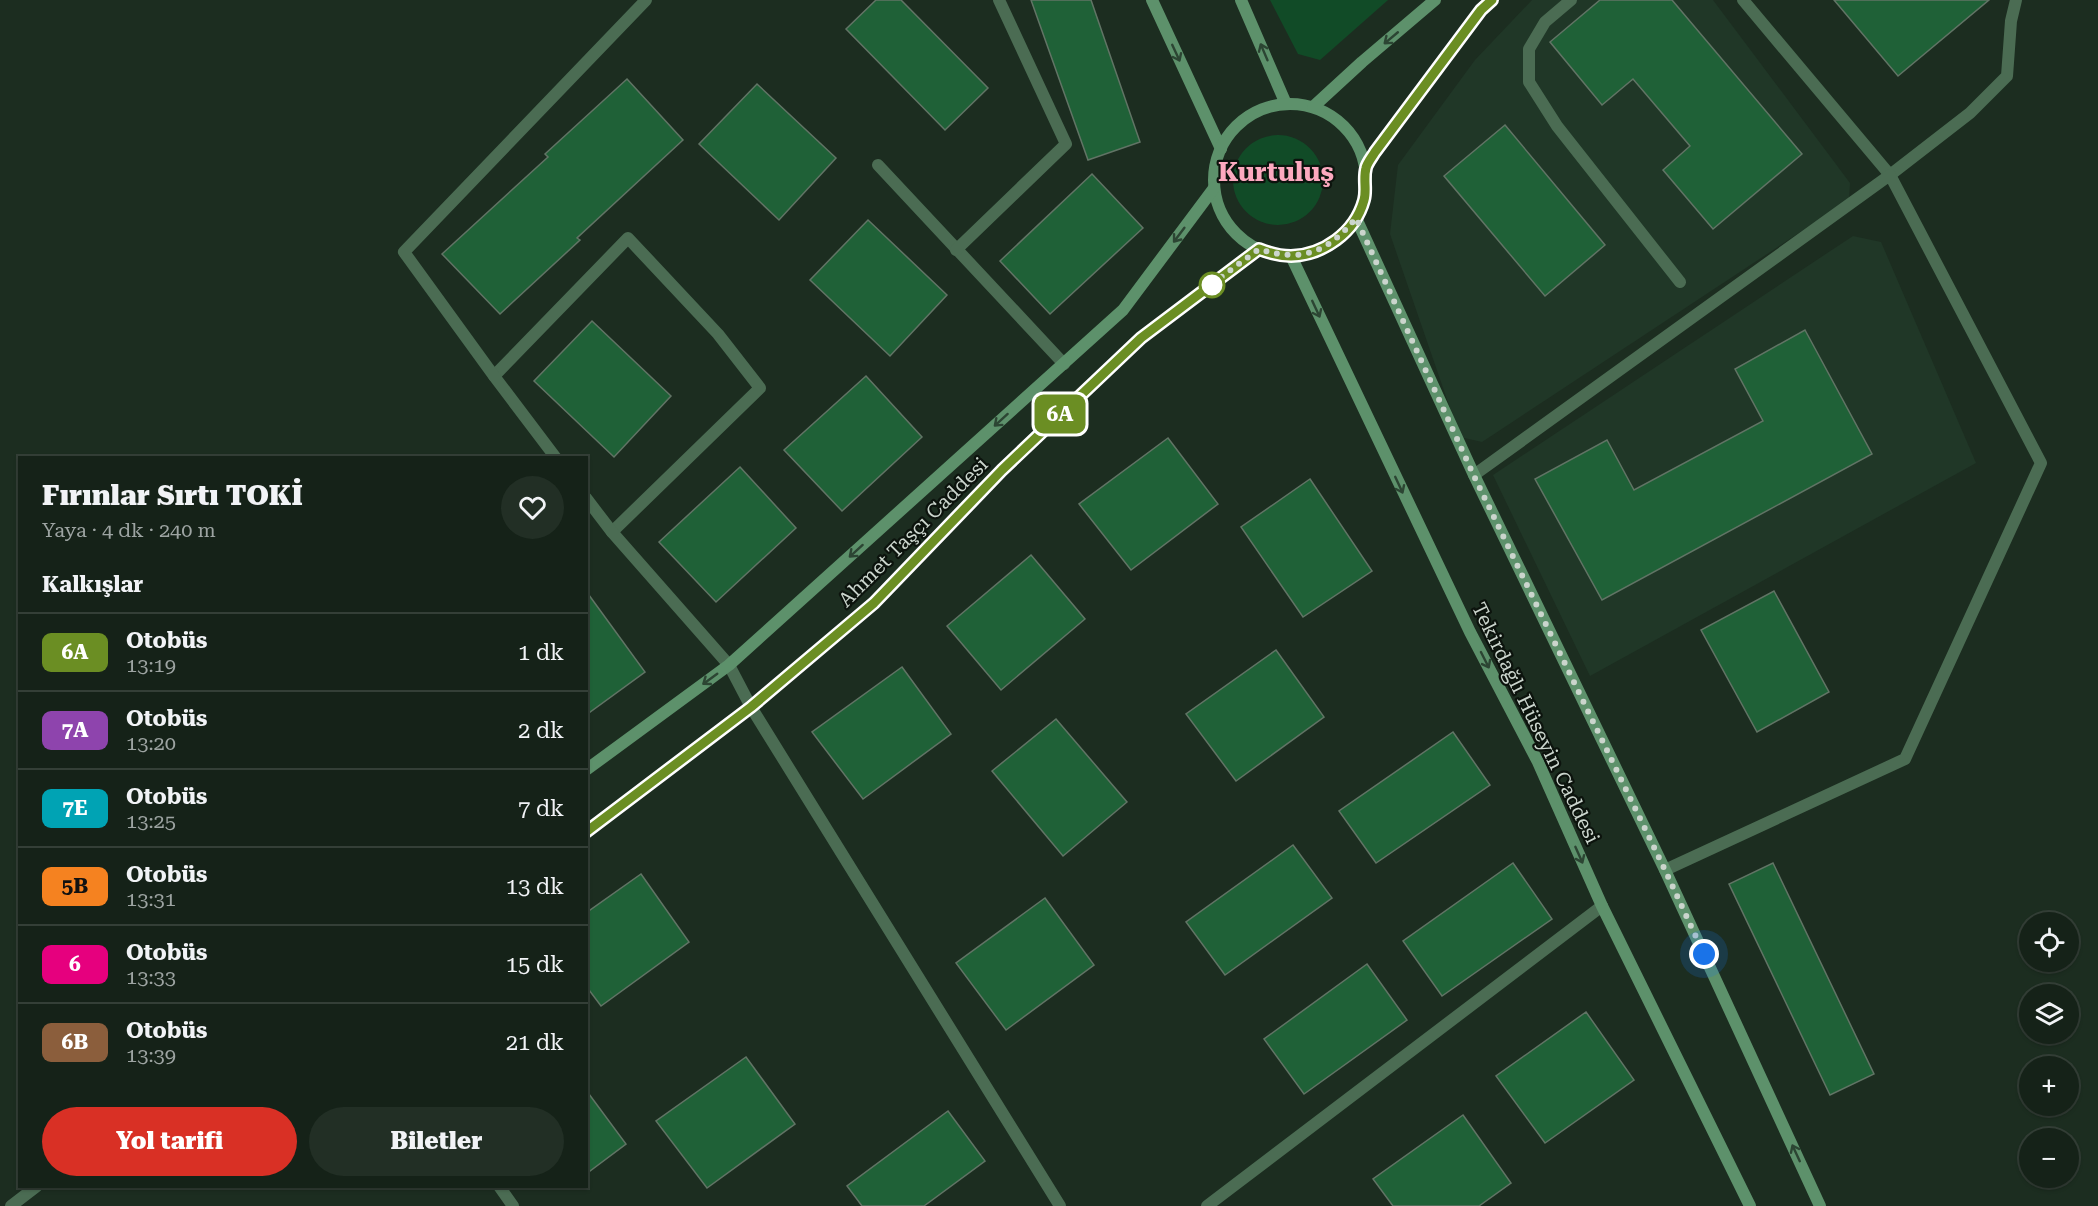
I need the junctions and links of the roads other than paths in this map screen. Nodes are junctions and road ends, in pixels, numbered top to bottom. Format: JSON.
{"nodes":[{"id":1,"x":646,"y":0,"type":"edge"},
{"id":2,"x":999,"y":0,"type":"edge"},
{"id":3,"x":1152,"y":0,"type":"edge"},
{"id":4,"x":1240,"y":0,"type":"edge"},
{"id":5,"x":1435,"y":0,"type":"edge"},
{"id":6,"x":1492,"y":0,"type":"edge"},
{"id":7,"x":1571,"y":0,"type":"edge"},
{"id":8,"x":1743,"y":0,"type":"edge"},
{"id":9,"x":2016,"y":0,"type":"edge"},
{"id":10,"x":1286,"y":104,"type":"junction"},
{"id":11,"x":1313,"y":107,"type":"junction"},
{"id":12,"x":1221,"y":149,"type":"junction"},
{"id":13,"x":878,"y":165,"type":"dead end"},
{"id":14,"x":1366,"y":168,"type":"junction"},
{"id":15,"x":1890,"y":175,"type":"junction"},
{"id":16,"x":1214,"y":188,"type":"junction"},
{"id":17,"x":1356,"y":218,"type":"junction"},
{"id":18,"x":1259,"y":249,"type":"junction"},
{"id":19,"x":956,"y":250,"type":"junction"},
{"id":20,"x":1291,"y":256,"type":"junction"},
{"id":21,"x":1680,"y":282,"type":"dead end"},
{"id":22,"x":1064,"y":364,"type":"junction"},
{"id":23,"x":494,"y":376,"type":"junction"},
{"id":24,"x":554,"y":456,"type":"edge"},
{"id":25,"x":1474,"y":476,"type":"junction"},
{"id":26,"x":588,"y":501,"type":"edge"},
{"id":27,"x":612,"y":532,"type":"junction"},
{"id":28,"x":729,"y":665,"type":"junction"},
{"id":29,"x":751,"y":707,"type":"junction"},
{"id":30,"x":588,"y":769,"type":"edge"},
{"id":31,"x":588,"y":830,"type":"edge"},
{"id":32,"x":1665,"y":870,"type":"junction"},
{"id":33,"x":1602,"y":906,"type":"junction"},
{"id":34,"x":34,"y":1188,"type":"edge"},
{"id":35,"x":500,"y":1188,"type":"edge"},
{"id":36,"x":11,"y":1206,"type":"edge"},
{"id":37,"x":513,"y":1206,"type":"edge"},
{"id":38,"x":1060,"y":1206,"type":"edge"},
{"id":39,"x":1207,"y":1206,"type":"edge"},
{"id":40,"x":1750,"y":1206,"type":"edge"},
{"id":41,"x":1820,"y":1206,"type":"edge"}],
"edges":[{"from":1,"to":23,"type":"street"},
{"from":2,"to":19,"type":"street"},
{"from":3,"to":12,"type":"main road","one_way":true},
{"from":10,"to":4,"type":"main road","one_way":true},
{"from":5,"to":11,"type":"main road","one_way":true},
{"from":6,"to":14,"type":"main road"},
{"from":7,"to":21,"type":"street"},
{"from":8,"to":15,"type":"street"},
{"from":9,"to":15,"type":"street"},
{"from":10,"to":11,"type":"main road"},
{"from":10,"to":12,"type":"main road"},
{"from":11,"to":14,"type":"main road"},
{"from":12,"to":16,"type":"main road"},
{"from":13,"to":19,"type":"street"},
{"from":14,"to":17,"type":"main road"},
{"from":15,"to":25,"type":"street"},
{"from":15,"to":32,"type":"street"},
{"from":16,"to":18,"type":"main road"},
{"from":16,"to":22,"type":"main road","name":"Ahmet Taşçı Caddesi","one_way":true},
{"from":17,"to":20,"type":"main road"},
{"from":17,"to":25,"type":"main road"},
{"from":18,"to":20,"type":"main road"},
{"from":18,"to":29,"type":"main road","name":"Ahmet Taşçı Caddesi"},
{"from":19,"to":22,"type":"street"},
{"from":20,"to":33,"type":"main road","name":"Tekirdağlı Hüseyin Caddesi","one_way":true},
{"from":22,"to":28,"type":"main road","name":"Ahmet Taşçı Caddesi","one_way":true},
{"from":23,"to":24,"type":"street"},
{"from":23,"to":27,"type":"street"},
{"from":25,"to":32,"type":"main road"},
{"from":26,"to":27,"type":"street"},
{"from":27,"to":28,"type":"street"},
{"from":28,"to":29,"type":"street"},
{"from":28,"to":30,"type":"main road","name":"Ahmet Taşçı Caddesi","one_way":true},
{"from":29,"to":31,"type":"main road","name":"Ahmet Taşçı Caddesi"},
{"from":29,"to":38,"type":"street"},
{"from":41,"to":32,"type":"main road","one_way":true},
{"from":33,"to":39,"type":"street"},
{"from":33,"to":40,"type":"main road","name":"Tekirdağlı Hüseyin Caddesi"},
{"from":34,"to":36,"type":"street"},
{"from":35,"to":37,"type":"street"}]}
